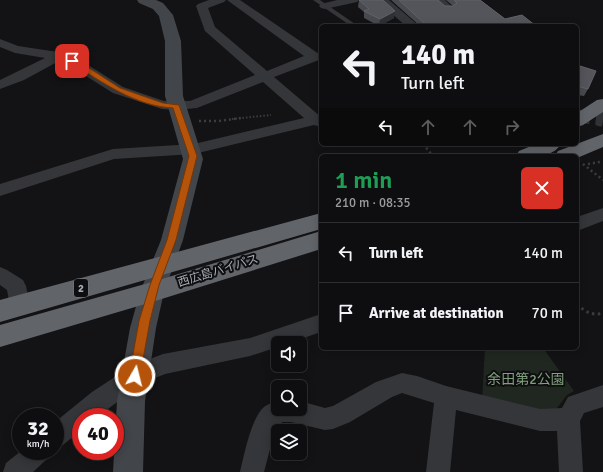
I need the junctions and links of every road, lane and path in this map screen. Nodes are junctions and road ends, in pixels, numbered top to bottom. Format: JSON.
{"nodes":[{"id":1,"x":220,"y":0,"type":"edge"},
{"id":2,"x":232,"y":0,"type":"edge"},
{"id":3,"x":353,"y":0,"type":"edge"},
{"id":4,"x":382,"y":0,"type":"edge"},
{"id":5,"x":438,"y":0,"type":"edge"},
{"id":6,"x":149,"y":1,"type":"edge"},
{"id":7,"x":320,"y":3,"type":"edge"},
{"id":8,"x":448,"y":9,"type":"edge"},
{"id":9,"x":352,"y":24,"type":"edge"},
{"id":10,"x":411,"y":24,"type":"edge"},
{"id":11,"x":0,"y":43,"type":"edge"},
{"id":12,"x":58,"y":56,"type":"junction"},
{"id":13,"x":265,"y":77,"type":"junction"},
{"id":14,"x":0,"y":85,"type":"edge"},
{"id":15,"x":603,"y":104,"type":"edge"},
{"id":16,"x":178,"y":112,"type":"junction"},
{"id":17,"x":275,"y":115,"type":"dead end"},
{"id":18,"x":579,"y":120,"type":"tunnel mouth"},
{"id":19,"x":318,"y":121,"type":"edge"},
{"id":20,"x":603,"y":121,"type":"edge"},
{"id":21,"x":579,"y":132,"type":"tunnel mouth"},
{"id":22,"x":603,"y":140,"type":"edge"},
{"id":23,"x":425,"y":146,"type":"edge"},
{"id":24,"x":540,"y":146,"type":"edge"},
{"id":25,"x":548,"y":146,"type":"edge"},
{"id":26,"x":191,"y":149,"type":"junction"},
{"id":27,"x":431,"y":154,"type":"edge"},
{"id":28,"x":528,"y":154,"type":"edge"},
{"id":29,"x":530,"y":154,"type":"edge"},
{"id":30,"x":571,"y":154,"type":"edge"},
{"id":31,"x":602,"y":155,"type":"edge"},
{"id":32,"x":579,"y":158,"type":"edge"},
{"id":33,"x":603,"y":180,"type":"edge"},
{"id":34,"x":0,"y":190,"type":"edge"},
{"id":35,"x":603,"y":214,"type":"edge"},
{"id":36,"x":319,"y":222,"type":"edge"},
{"id":37,"x":579,"y":223,"type":"edge"},
{"id":38,"x":319,"y":241,"type":"edge"},
{"id":39,"x":162,"y":266,"type":"junction"},
{"id":40,"x":0,"y":275,"type":"edge"},
{"id":41,"x":152,"y":292,"type":"junction"},
{"id":42,"x":579,"y":306,"type":"edge"},
{"id":43,"x":10,"y":309,"type":"edge"},
{"id":44,"x":603,"y":313,"type":"edge"},
{"id":45,"x":319,"y":324,"type":"edge"},
{"id":46,"x":0,"y":336,"type":"edge"},
{"id":47,"x":135,"y":376,"type":"junction"},
{"id":48,"x":603,"y":396,"type":"edge"},
{"id":49,"x":446,"y":397,"type":"junction"},
{"id":50,"x":568,"y":419,"type":"junction"},
{"id":51,"x":64,"y":430,"type":"edge"},
{"id":52,"x":29,"y":460,"type":"edge"},
{"id":53,"x":15,"y":472,"type":"edge"},
{"id":54,"x":128,"y":472,"type":"edge"},
{"id":55,"x":252,"y":472,"type":"edge"},
{"id":56,"x":438,"y":472,"type":"edge"},
{"id":57,"x":571,"y":472,"type":"edge"}],
"edges":[{"from":1,"to":13,"type":"street"},
{"from":2,"to":13,"type":"street"},
{"from":3,"to":7,"type":"street"},
{"from":4,"to":10,"type":"street"},
{"from":5,"to":8,"type":"street"},
{"from":6,"to":16,"type":"street"},
{"from":7,"to":9,"type":"lane"},
{"from":11,"to":12,"type":"street"},
{"from":12,"to":14,"type":"street"},
{"from":12,"to":16,"type":"street"},
{"from":13,"to":16,"type":"street"},
{"from":13,"to":19,"type":"street"},
{"from":15,"to":18,"type":"highway"},
{"from":16,"to":17,"type":"path"},
{"from":16,"to":26,"type":"street"},
{"from":19,"to":26,"type":"street"},
{"from":20,"to":21,"type":"highway"},
{"from":22,"to":30,"type":"highway"},
{"from":23,"to":27,"type":"path"},
{"from":24,"to":28,"type":"highway"},
{"from":25,"to":29,"type":"highway"},
{"from":26,"to":34,"type":"street"},
{"from":26,"to":39,"type":"street"},
{"from":31,"to":32,"type":"highway"},
{"from":31,"to":33,"type":"path"},
{"from":35,"to":37,"type":"street"},
{"from":36,"to":39,"type":"highway","name":"西広島バイパス","number":"2"},
{"from":38,"to":41,"type":"highway","name":"西広島バイパス","number":"2"},
{"from":39,"to":41,"type":"street"},
{"from":39,"to":43,"type":"highway","name":"西広島バイパス","number":"2"},
{"from":40,"to":43,"type":"street"},
{"from":41,"to":46,"type":"highway","name":"西広島バイパス","number":"2"},
{"from":41,"to":47,"type":"street"},
{"from":42,"to":44,"type":"path"},
{"from":45,"to":47,"type":"street"},
{"from":47,"to":51,"type":"street"},
{"from":47,"to":54,"type":"street"},
{"from":48,"to":50,"type":"street"},
{"from":49,"to":50,"type":"street"},
{"from":49,"to":55,"type":"street"},
{"from":49,"to":56,"type":"street"},
{"from":50,"to":57,"type":"street"},
{"from":52,"to":53,"type":"street"}]}
